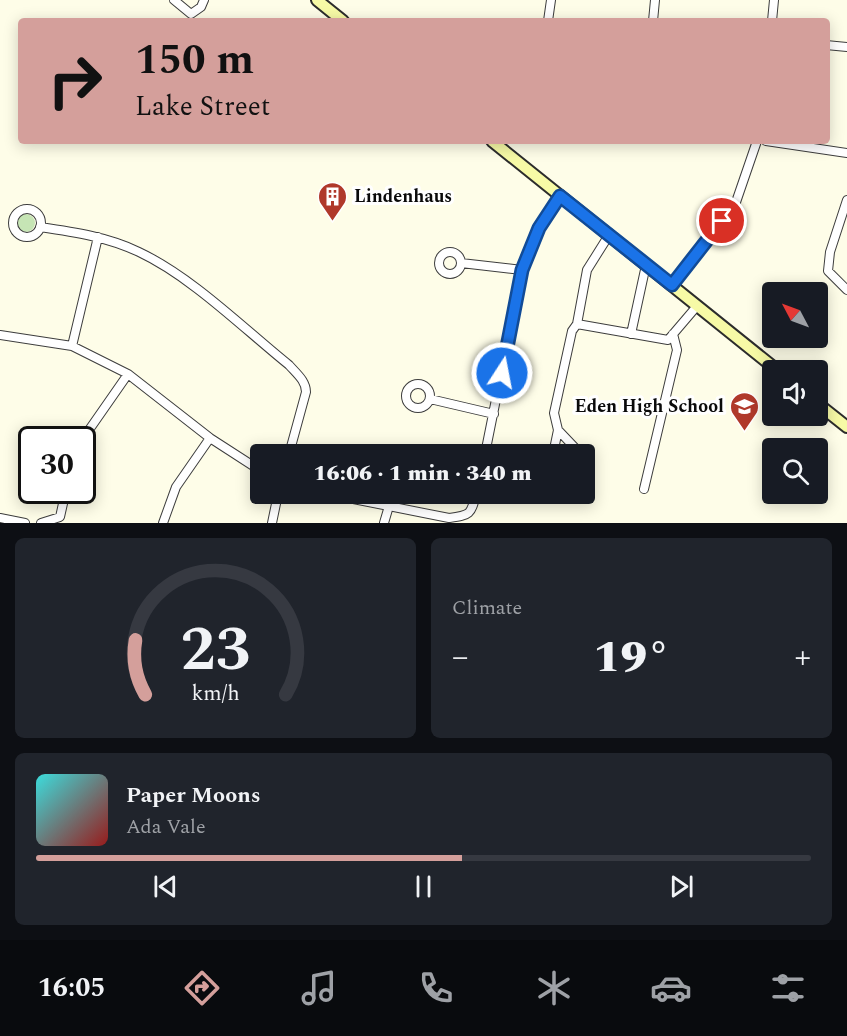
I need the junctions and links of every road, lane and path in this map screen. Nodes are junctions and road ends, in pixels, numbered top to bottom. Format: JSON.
{"nodes":[{"id":1,"x":174,"y":0,"type":"edge"},
{"id":2,"x":204,"y":0,"type":"edge"},
{"id":3,"x":317,"y":0,"type":"edge"},
{"id":4,"x":551,"y":0,"type":"edge"},
{"id":5,"x":655,"y":0,"type":"edge"},
{"id":6,"x":774,"y":0,"type":"edge"},
{"id":7,"x":339,"y":18,"type":"edge"},
{"id":8,"x":548,"y":18,"type":"edge"},
{"id":9,"x":653,"y":18,"type":"edge"},
{"id":10,"x":772,"y":18,"type":"edge"},
{"id":11,"x":830,"y":45,"type":"edge"},
{"id":12,"x":847,"y":47,"type":"edge"},
{"id":13,"x":496,"y":144,"type":"edge"},
{"id":14,"x":756,"y":144,"type":"edge"},
{"id":15,"x":786,"y":144,"type":"edge"},
{"id":16,"x":847,"y":153,"type":"edge"},
{"id":17,"x":560,"y":196,"type":"junction"},
{"id":18,"x":847,"y":200,"type":"edge"},
{"id":19,"x":40,"y":226,"type":"dead end"},
{"id":20,"x":609,"y":235,"type":"junction"},
{"id":21,"x":98,"y":237,"type":"junction"},
{"id":22,"x":461,"y":263,"type":"dead end"},
{"id":23,"x":646,"y":265,"type":"junction"},
{"id":24,"x":522,"y":270,"type":"junction"},
{"id":25,"x":672,"y":285,"type":"junction"},
{"id":26,"x":847,"y":290,"type":"edge"},
{"id":27,"x":697,"y":306,"type":"junction"},
{"id":28,"x":576,"y":324,"type":"junction"},
{"id":29,"x":631,"y":334,"type":"junction"},
{"id":30,"x":673,"y":334,"type":"junction"},
{"id":31,"x":0,"y":335,"type":"edge"},
{"id":32,"x":72,"y":345,"type":"junction"},
{"id":33,"x":764,"y":360,"type":"edge"},
{"id":34,"x":128,"y":374,"type":"junction"},
{"id":35,"x":430,"y":399,"type":"dead end"},
{"id":36,"x":828,"y":412,"type":"edge"},
{"id":37,"x":494,"y":414,"type":"junction"},
{"id":38,"x":92,"y":426,"type":"edge"},
{"id":39,"x":847,"y":428,"type":"edge"},
{"id":40,"x":558,"y":430,"type":"junction"},
{"id":41,"x":210,"y":438,"type":"junction"},
{"id":42,"x":292,"y":444,"type":"edge"},
{"id":43,"x":487,"y":444,"type":"edge"},
{"id":44,"x":555,"y":444,"type":"edge"},
{"id":45,"x":571,"y":444,"type":"edge"},
{"id":46,"x":250,"y":464,"type":"edge"},
{"id":47,"x":644,"y":489,"type":"dead end"},
{"id":48,"x":63,"y":504,"type":"edge"},
{"id":49,"x":276,"y":504,"type":"edge"},
{"id":50,"x":379,"y":504,"type":"edge"},
{"id":51,"x":474,"y":504,"type":"edge"},
{"id":52,"x":389,"y":506,"type":"junction"},
{"id":53,"x":0,"y":518,"type":"edge"},
{"id":54,"x":25,"y":523,"type":"edge"},
{"id":55,"x":41,"y":523,"type":"edge"},
{"id":56,"x":163,"y":523,"type":"edge"},
{"id":57,"x":272,"y":523,"type":"edge"},
{"id":58,"x":384,"y":523,"type":"edge"}],
"edges":[{"from":1,"to":2,"type":"street"},
{"from":3,"to":7,"type":"main road"},
{"from":4,"to":8,"type":"street"},
{"from":5,"to":9,"type":"street"},
{"from":6,"to":10,"type":"street"},
{"from":11,"to":12,"type":"street"},
{"from":13,"to":17,"type":"main road"},
{"from":14,"to":25,"type":"street"},
{"from":15,"to":16,"type":"street"},
{"from":17,"to":20,"type":"main road"},
{"from":17,"to":24,"type":"street"},
{"from":18,"to":26,"type":"street"},
{"from":19,"to":21,"type":"street"},
{"from":20,"to":23,"type":"main road"},
{"from":20,"to":28,"type":"street"},
{"from":21,"to":32,"type":"street"},
{"from":21,"to":42,"type":"street"},
{"from":22,"to":24,"type":"street"},
{"from":23,"to":25,"type":"main road"},
{"from":23,"to":29,"type":"street"},
{"from":24,"to":37,"type":"street"},
{"from":25,"to":27,"type":"main road"},
{"from":27,"to":30,"type":"street"},
{"from":27,"to":33,"type":"main road"},
{"from":28,"to":29,"type":"street"},
{"from":28,"to":40,"type":"street"},
{"from":29,"to":30,"type":"street"},
{"from":30,"to":47,"type":"street"},
{"from":31,"to":32,"type":"street"},
{"from":32,"to":34,"type":"street"},
{"from":34,"to":38,"type":"street"},
{"from":34,"to":41,"type":"street"},
{"from":35,"to":37,"type":"street"},
{"from":36,"to":39,"type":"main road"},
{"from":37,"to":43,"type":"street"},
{"from":40,"to":44,"type":"street"},
{"from":40,"to":45,"type":"street"},
{"from":41,"to":46,"type":"street"},
{"from":41,"to":56,"type":"street"},
{"from":48,"to":55,"type":"street"},
{"from":49,"to":57,"type":"street"},
{"from":50,"to":52,"type":"street"},
{"from":51,"to":52,"type":"street"},
{"from":52,"to":58,"type":"street"},
{"from":53,"to":54,"type":"street"}]}
